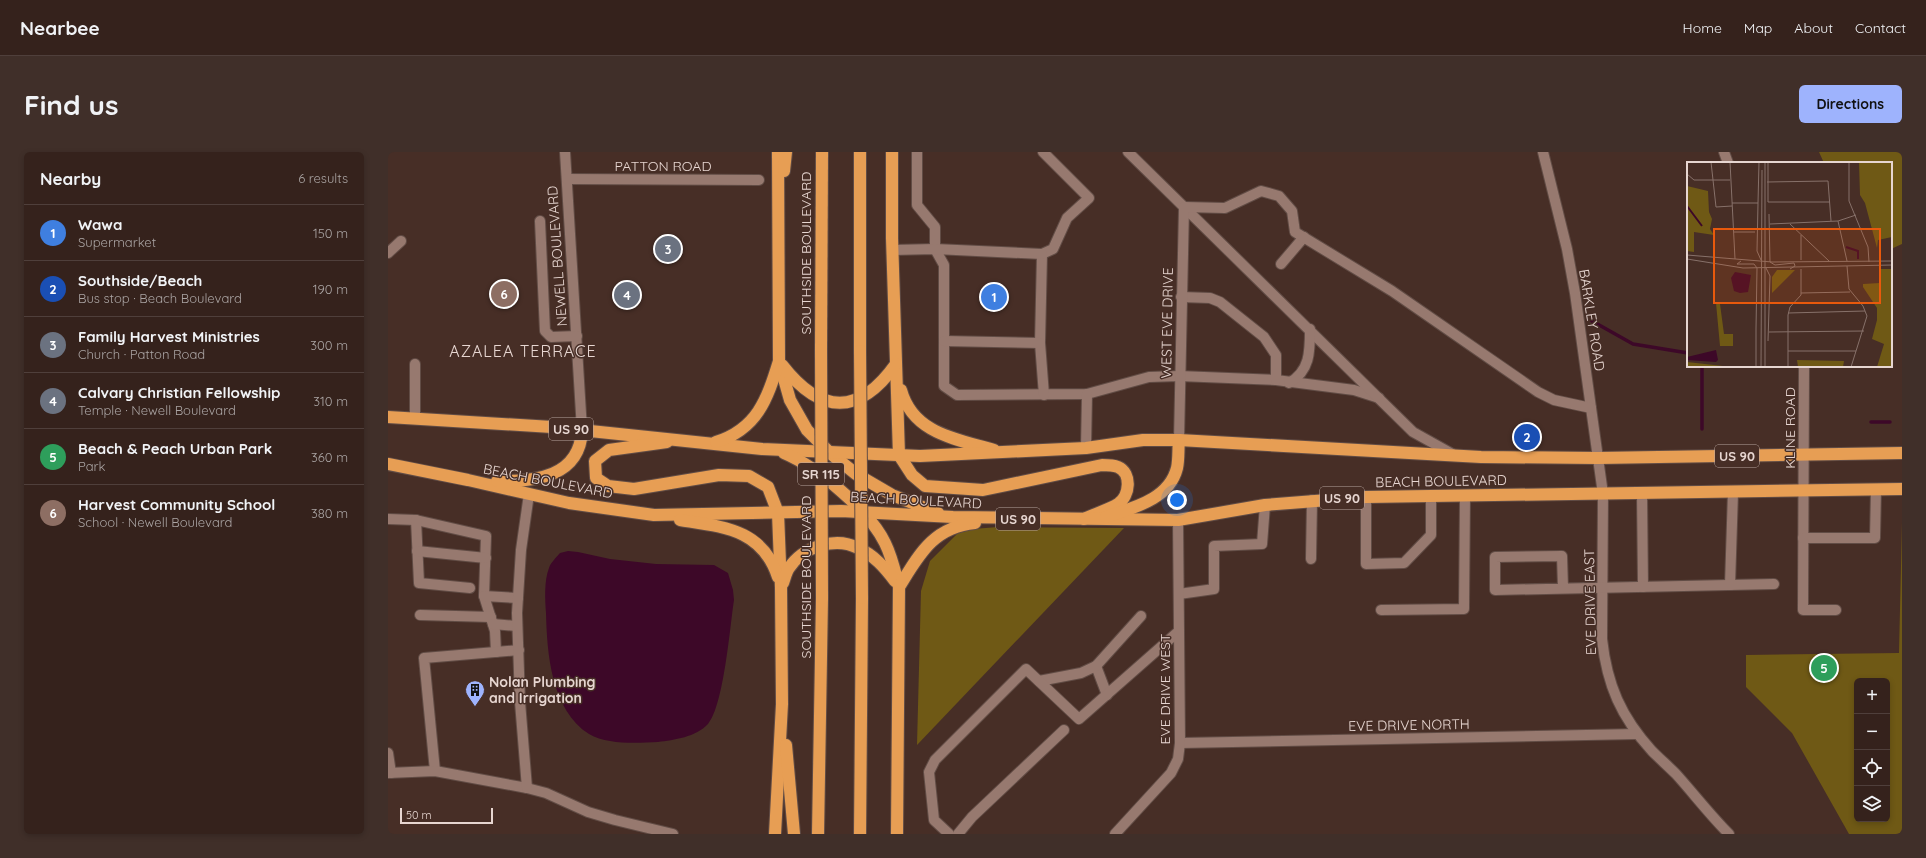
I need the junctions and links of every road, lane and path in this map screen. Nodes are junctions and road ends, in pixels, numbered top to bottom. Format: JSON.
{"nodes":[{"id":1,"x":565,"y":152,"type":"edge"},
{"id":2,"x":778,"y":152,"type":"edge"},
{"id":3,"x":786,"y":152,"type":"edge"},
{"id":4,"x":822,"y":152,"type":"edge"},
{"id":5,"x":860,"y":152,"type":"edge"},
{"id":6,"x":884,"y":152,"type":"edge"},
{"id":7,"x":892,"y":152,"type":"edge"},
{"id":8,"x":916,"y":152,"type":"edge"},
{"id":9,"x":1043,"y":152,"type":"edge"},
{"id":10,"x":1128,"y":152,"type":"edge"},
{"id":11,"x":1543,"y":152,"type":"edge"},
{"id":12,"x":1724,"y":152,"type":"edge"},
{"id":13,"x":1728,"y":162,"type":"edge"},
{"id":14,"x":567,"y":179,"type":"junction"},
{"id":15,"x":759,"y":180,"type":"dead end"},
{"id":16,"x":1184,"y":206,"type":"junction"},
{"id":17,"x":540,"y":221,"type":"dead end"},
{"id":18,"x":778,"y":224,"type":"junction"},
{"id":19,"x":1304,"y":237,"type":"junction"},
{"id":20,"x":401,"y":241,"type":"dead end"},
{"id":21,"x":892,"y":244,"type":"junction"},
{"id":22,"x":935,"y":250,"type":"junction"},
{"id":23,"x":388,"y":254,"type":"edge"},
{"id":24,"x":1042,"y":254,"type":"junction"},
{"id":25,"x":1281,"y":264,"type":"dead end"},
{"id":26,"x":1181,"y":297,"type":"junction"},
{"id":27,"x":1310,"y":330,"type":"junction"},
{"id":28,"x":576,"y":336,"type":"junction"},
{"id":29,"x":944,"y":341,"type":"junction"},
{"id":30,"x":1040,"y":343,"type":"junction"},
{"id":31,"x":779,"y":361,"type":"junction"},
{"id":32,"x":415,"y":364,"type":"dead end"},
{"id":33,"x":896,"y":364,"type":"junction"},
{"id":34,"x":1804,"y":367,"type":"edge"},
{"id":35,"x":1179,"y":376,"type":"junction"},
{"id":36,"x":1276,"y":380,"type":"junction"},
{"id":37,"x":1289,"y":383,"type":"junction"},
{"id":38,"x":1087,"y":394,"type":"junction"},
{"id":39,"x":1044,"y":395,"type":"junction"},
{"id":40,"x":1379,"y":398,"type":"junction"},
{"id":41,"x":1591,"y":408,"type":"junction"},
{"id":42,"x":388,"y":417,"type":"edge"},
{"id":43,"x":415,"y":419,"type":"junction"},
{"id":44,"x":582,"y":430,"type":"junction"},
{"id":45,"x":681,"y":439,"type":"junction"},
{"id":46,"x":1179,"y":440,"type":"junction"},
{"id":47,"x":712,"y":443,"type":"junction"},
{"id":48,"x":1086,"y":448,"type":"junction"},
{"id":49,"x":778,"y":450,"type":"junction"},
{"id":50,"x":830,"y":453,"type":"junction"},
{"id":51,"x":1004,"y":453,"type":"junction"},
{"id":52,"x":1902,"y":453,"type":"edge"},
{"id":53,"x":1804,"y":454,"type":"junction"},
{"id":54,"x":899,"y":455,"type":"junction"},
{"id":55,"x":1458,"y":456,"type":"junction"},
{"id":56,"x":1598,"y":458,"type":"junction"},
{"id":57,"x":388,"y":464,"type":"edge"},
{"id":58,"x":468,"y":480,"type":"junction"},
{"id":59,"x":1902,"y":489,"type":"edge"},
{"id":60,"x":1804,"y":490,"type":"junction"},
{"id":61,"x":1876,"y":490,"type":"junction"},
{"id":62,"x":1733,"y":492,"type":"junction"},
{"id":63,"x":1642,"y":493,"type":"junction"},
{"id":64,"x":528,"y":494,"type":"junction"},
{"id":65,"x":1603,"y":494,"type":"junction"},
{"id":66,"x":1431,"y":496,"type":"junction"},
{"id":67,"x":1464,"y":496,"type":"junction"},
{"id":68,"x":1366,"y":497,"type":"junction"},
{"id":69,"x":1312,"y":500,"type":"junction"},
{"id":70,"x":1265,"y":505,"type":"junction"},
{"id":71,"x":778,"y":512,"type":"junction"},
{"id":72,"x":863,"y":512,"type":"junction"},
{"id":73,"x":654,"y":515,"type":"junction"},
{"id":74,"x":953,"y":518,"type":"junction"},
{"id":75,"x":388,"y":519,"type":"edge"},
{"id":76,"x":1026,"y":519,"type":"junction"},
{"id":77,"x":416,"y":520,"type":"junction"},
{"id":78,"x":1083,"y":520,"type":"junction"},
{"id":79,"x":1098,"y":520,"type":"junction"},
{"id":80,"x":1178,"y":520,"type":"junction"},
{"id":81,"x":1803,"y":538,"type":"junction"},
{"id":82,"x":417,"y":551,"type":"junction"},
{"id":83,"x":486,"y":558,"type":"junction"},
{"id":84,"x":1311,"y":559,"type":"dead end"},
{"id":85,"x":1774,"y":584,"type":"dead end"},
{"id":86,"x":1730,"y":585,"type":"junction"},
{"id":87,"x":1643,"y":586,"type":"junction"},
{"id":88,"x":899,"y":587,"type":"junction"},
{"id":89,"x":1603,"y":587,"type":"junction"},
{"id":90,"x":470,"y":588,"type":"dead end"},
{"id":91,"x":781,"y":588,"type":"junction"},
{"id":92,"x":1563,"y":588,"type":"junction"},
{"id":93,"x":1179,"y":594,"type":"junction"},
{"id":94,"x":484,"y":596,"type":"junction"},
{"id":95,"x":518,"y":598,"type":"junction"},
{"id":96,"x":1381,"y":610,"type":"dead end"},
{"id":97,"x":1836,"y":610,"type":"dead end"},
{"id":98,"x":420,"y":615,"type":"dead end"},
{"id":99,"x":1141,"y":616,"type":"dead end"},
{"id":100,"x":492,"y":620,"type":"junction"},
{"id":101,"x":517,"y":626,"type":"junction"},
{"id":102,"x":1179,"y":631,"type":"junction"},
{"id":103,"x":519,"y":650,"type":"junction"},
{"id":104,"x":496,"y":652,"type":"junction"},
{"id":105,"x":1096,"y":666,"type":"junction"},
{"id":106,"x":1038,"y":681,"type":"junction"},
{"id":107,"x":1107,"y":695,"type":"junction"},
{"id":108,"x":782,"y":704,"type":"junction"},
{"id":109,"x":1064,"y":730,"type":"dead end"},
{"id":110,"x":1637,"y":734,"type":"junction"},
{"id":111,"x":1180,"y":743,"type":"junction"},
{"id":112,"x":388,"y":753,"type":"edge"},
{"id":113,"x":435,"y":771,"type":"junction"},
{"id":114,"x":390,"y":773,"type":"edge"},
{"id":115,"x":526,"y":788,"type":"junction"},
{"id":116,"x":673,"y":834,"type":"edge"},
{"id":117,"x":775,"y":834,"type":"edge"},
{"id":118,"x":794,"y":834,"type":"edge"},
{"id":119,"x":818,"y":834,"type":"edge"},
{"id":120,"x":860,"y":834,"type":"edge"},
{"id":121,"x":897,"y":834,"type":"edge"},
{"id":122,"x":949,"y":834,"type":"edge"},
{"id":123,"x":958,"y":834,"type":"edge"},
{"id":124,"x":1115,"y":834,"type":"edge"},
{"id":125,"x":1729,"y":834,"type":"edge"}],
"edges":[{"from":1,"to":14,"type":"street","name":"NEWELL BOULEVARD"},
{"from":2,"to":18,"type":"highway"},
{"from":3,"to":18,"type":"highway"},
{"from":4,"to":119,"type":"highway","name":"SOUTHSIDE BOULEVARD","number":"SR 115","bridge":true},
{"from":5,"to":120,"type":"highway","number":"SR 115","bridge":true},
{"from":6,"to":21,"type":"highway"},
{"from":7,"to":21,"type":"highway"},
{"from":8,"to":22,"type":"street"},
{"from":9,"to":24,"type":"street"},
{"from":10,"to":16,"type":"street"},
{"from":11,"to":41,"type":"street","name":"BARKLEY ROAD"},
{"from":12,"to":13,"type":"street"},
{"from":14,"to":15,"type":"street","name":"PATTON ROAD"},
{"from":14,"to":28,"type":"street","name":"NEWELL BOULEVARD"},
{"from":16,"to":19,"type":"street"},
{"from":16,"to":26,"type":"street","name":"WEST EVE DRIVE"},
{"from":16,"to":27,"type":"street"},
{"from":17,"to":28,"type":"street"},
{"from":18,"to":31,"type":"highway"},
{"from":19,"to":25,"type":"street"},
{"from":19,"to":41,"type":"street"},
{"from":20,"to":23,"type":"street"},
{"from":21,"to":22,"type":"street"},
{"from":21,"to":33,"type":"highway"},
{"from":22,"to":24,"type":"street"},
{"from":22,"to":29,"type":"street"},
{"from":24,"to":30,"type":"street"},
{"from":26,"to":35,"type":"street","name":"WEST EVE DRIVE"},
{"from":26,"to":36,"type":"street"},
{"from":27,"to":37,"type":"street"},
{"from":27,"to":40,"type":"street"},
{"from":28,"to":44,"type":"street","name":"NEWELL BOULEVARD"},
{"from":29,"to":30,"type":"street"},
{"from":29,"to":39,"type":"street"},
{"from":30,"to":39,"type":"street"},
{"from":31,"to":33,"type":"highway"},
{"from":31,"to":47,"type":"highway"},
{"from":31,"to":50,"type":"highway"},
{"from":32,"to":43,"type":"street"},
{"from":33,"to":51,"type":"highway"},
{"from":33,"to":54,"type":"highway"},
{"from":34,"to":53,"type":"street","name":"KLINE ROAD"},
{"from":35,"to":36,"type":"street"},
{"from":35,"to":38,"type":"street"},
{"from":35,"to":46,"type":"street","name":"WEST EVE DRIVE"},
{"from":36,"to":37,"type":"street"},
{"from":37,"to":40,"type":"street"},
{"from":38,"to":39,"type":"street"},
{"from":38,"to":48,"type":"street"},
{"from":40,"to":55,"type":"street"},
{"from":41,"to":56,"type":"street","name":"BARKLEY ROAD"},
{"from":42,"to":43,"type":"highway","number":"US 90"},
{"from":43,"to":44,"type":"highway","number":"US 90"},
{"from":44,"to":45,"type":"highway","number":"US 90"},
{"from":44,"to":58,"type":"highway"},
{"from":45,"to":47,"type":"highway","number":"US 90"},
{"from":45,"to":71,"type":"highway"},
{"from":46,"to":48,"type":"highway","number":"US 90"},
{"from":46,"to":55,"type":"highway","number":"US 90"},
{"from":46,"to":79,"type":"highway"},
{"from":47,"to":49,"type":"highway","number":"US 90"},
{"from":48,"to":51,"type":"highway","number":"US 90"},
{"from":49,"to":50,"type":"highway","number":"US 90"},
{"from":49,"to":72,"type":"highway"},
{"from":50,"to":54,"type":"highway","number":"US 90"},
{"from":50,"to":74,"type":"highway"},
{"from":51,"to":54,"type":"highway","number":"US 90"},
{"from":52,"to":53,"type":"highway","number":"US 90"},
{"from":53,"to":56,"type":"highway","number":"US 90"},
{"from":53,"to":60,"type":"street","name":"KLINE ROAD"},
{"from":54,"to":78,"type":"highway"},
{"from":55,"to":56,"type":"highway","number":"US 90"},
{"from":56,"to":65,"type":"street","name":"BARKLEY ROAD"},
{"from":57,"to":58,"type":"highway","name":"BEACH BOULEVARD","number":"US 90"},
{"from":58,"to":64,"type":"highway","name":"BEACH BOULEVARD","number":"US 90"},
{"from":59,"to":61,"type":"highway","name":"BEACH BOULEVARD","number":"US 90"},
{"from":60,"to":61,"type":"highway","name":"BEACH BOULEVARD","number":"US 90"},
{"from":60,"to":62,"type":"highway","name":"BEACH BOULEVARD","number":"US 90"},
{"from":60,"to":81,"type":"street","name":"KLINE ROAD"},
{"from":61,"to":81,"type":"street"},
{"from":62,"to":63,"type":"highway","name":"BEACH BOULEVARD","number":"US 90"},
{"from":62,"to":86,"type":"street"},
{"from":63,"to":65,"type":"highway","name":"BEACH BOULEVARD","number":"US 90"},
{"from":63,"to":87,"type":"street"},
{"from":64,"to":73,"type":"highway","name":"BEACH BOULEVARD","number":"US 90"},
{"from":64,"to":95,"type":"street"},
{"from":65,"to":67,"type":"highway","name":"BEACH BOULEVARD","number":"US 90"},
{"from":65,"to":89,"type":"street","name":"EVE DRIVE EAST"},
{"from":66,"to":67,"type":"highway","name":"BEACH BOULEVARD","number":"US 90"},
{"from":66,"to":68,"type":"highway","name":"BEACH BOULEVARD","number":"US 90"},
{"from":66,"to":68,"type":"street"},
{"from":67,"to":96,"type":"street"},
{"from":68,"to":69,"type":"highway","name":"BEACH BOULEVARD","number":"US 90"},
{"from":69,"to":70,"type":"highway","name":"BEACH BOULEVARD","number":"US 90"},
{"from":69,"to":84,"type":"street"},
{"from":70,"to":80,"type":"highway","name":"BEACH BOULEVARD","number":"US 90"},
{"from":70,"to":93,"type":"street"},
{"from":71,"to":72,"type":"highway","name":"BEACH BOULEVARD","number":"US 90"},
{"from":71,"to":73,"type":"highway","name":"BEACH BOULEVARD","number":"US 90"},
{"from":71,"to":91,"type":"highway"},
{"from":72,"to":74,"type":"highway","name":"BEACH BOULEVARD","number":"US 90"},
{"from":72,"to":88,"type":"highway"},
{"from":73,"to":91,"type":"highway"},
{"from":74,"to":76,"type":"highway","name":"BEACH BOULEVARD","number":"US 90"},
{"from":75,"to":77,"type":"street"},
{"from":76,"to":78,"type":"highway","name":"BEACH BOULEVARD","number":"US 90"},
{"from":76,"to":88,"type":"highway"},
{"from":77,"to":82,"type":"street"},
{"from":77,"to":83,"type":"street"},
{"from":78,"to":79,"type":"highway","name":"BEACH BOULEVARD","number":"US 90"},
{"from":79,"to":80,"type":"highway","name":"BEACH BOULEVARD","number":"US 90"},
{"from":80,"to":93,"type":"street","name":"EVE DRIVE WEST"},
{"from":81,"to":97,"type":"street","name":"KLINE ROAD"},
{"from":82,"to":83,"type":"street"},
{"from":82,"to":90,"type":"street"},
{"from":83,"to":94,"type":"street"},
{"from":85,"to":86,"type":"street"},
{"from":86,"to":87,"type":"street"},
{"from":87,"to":89,"type":"street"},
{"from":88,"to":91,"type":"highway"},
{"from":88,"to":121,"type":"highway"},
{"from":89,"to":92,"type":"street"},
{"from":89,"to":110,"type":"street","name":"EVE DRIVE EAST"},
{"from":91,"to":108,"type":"highway"},
{"from":92,"to":92,"type":"street"},
{"from":93,"to":102,"type":"street","name":"EVE DRIVE WEST"},
{"from":94,"to":95,"type":"street"},
{"from":94,"to":100,"type":"street"},
{"from":95,"to":101,"type":"street"},
{"from":98,"to":100,"type":"street"},
{"from":99,"to":105,"type":"street"},
{"from":100,"to":101,"type":"street"},
{"from":100,"to":104,"type":"street"},
{"from":101,"to":103,"type":"street"},
{"from":102,"to":107,"type":"street"},
{"from":102,"to":111,"type":"street","name":"EVE DRIVE WEST"},
{"from":103,"to":104,"type":"street"},
{"from":103,"to":115,"type":"street"},
{"from":104,"to":113,"type":"street"},
{"from":105,"to":106,"type":"street"},
{"from":105,"to":107,"type":"street"},
{"from":106,"to":107,"type":"street"},
{"from":106,"to":122,"type":"street"},
{"from":108,"to":117,"type":"highway"},
{"from":108,"to":118,"type":"highway"},
{"from":109,"to":123,"type":"street"},
{"from":110,"to":111,"type":"street","name":"EVE DRIVE NORTH"},
{"from":110,"to":125,"type":"street","name":"EVE DRIVE EAST"},
{"from":111,"to":124,"type":"street","name":"EVE DRIVE WEST"},
{"from":112,"to":114,"type":"street"},
{"from":113,"to":114,"type":"street"},
{"from":113,"to":115,"type":"street"},
{"from":115,"to":116,"type":"street"}]}
